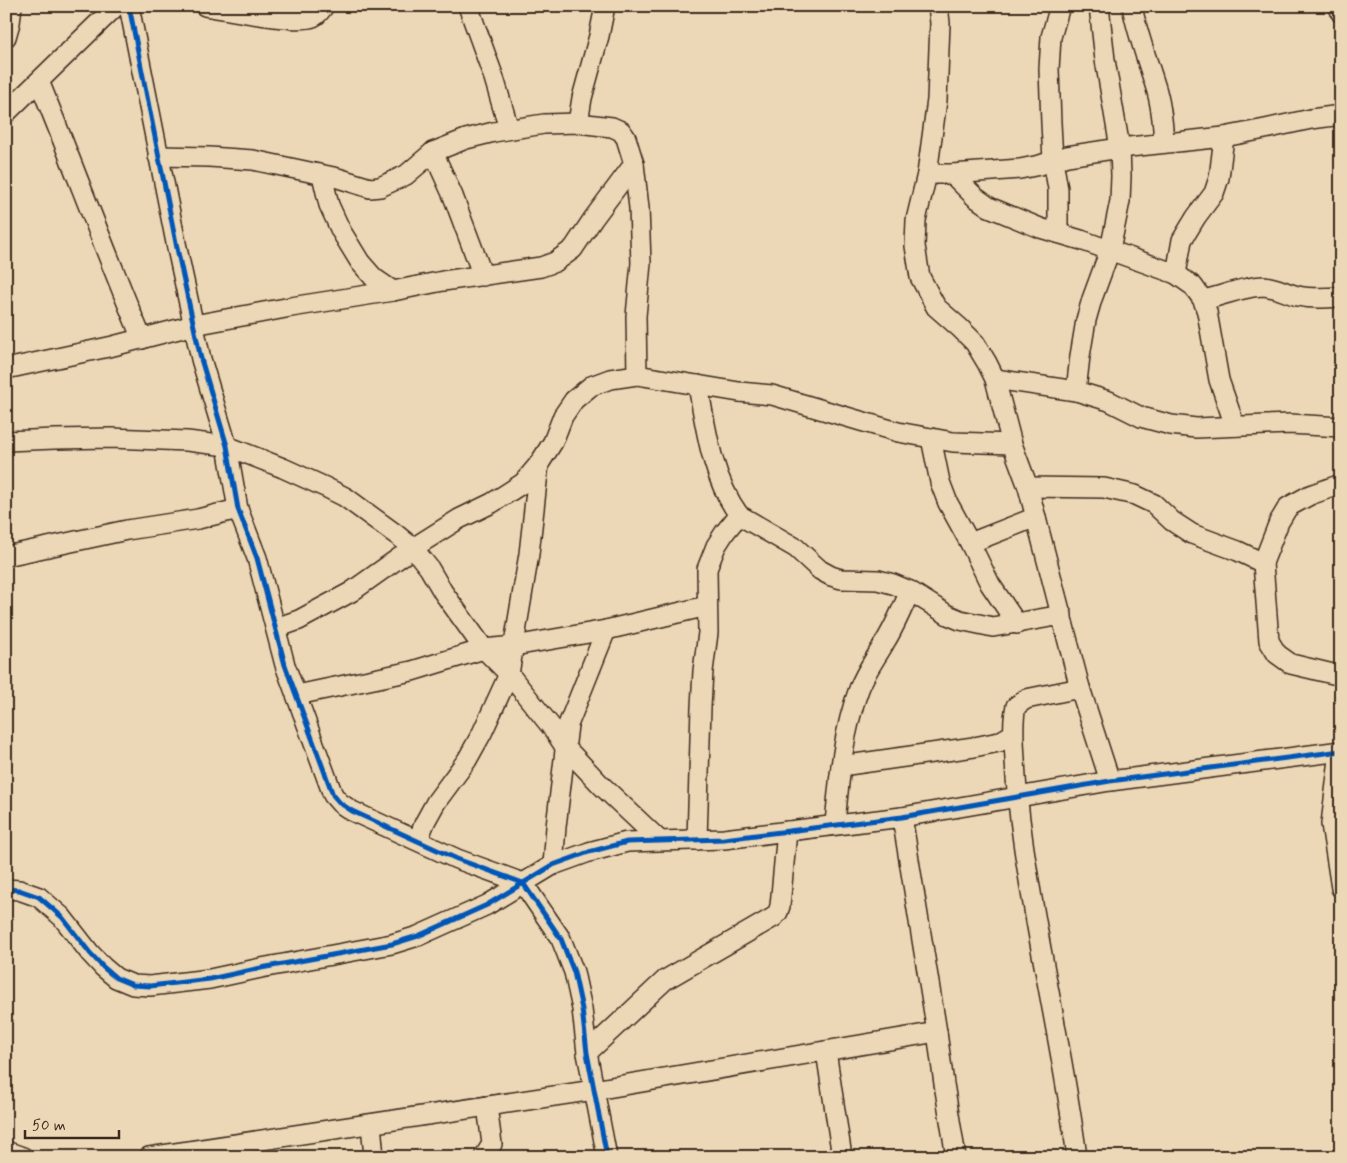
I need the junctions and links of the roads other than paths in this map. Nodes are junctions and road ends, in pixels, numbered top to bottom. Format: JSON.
{"nodes":[{"id":1,"x":12,"y":6,"type":"edge"},
{"id":2,"x":116,"y":6,"type":"edge"},
{"id":3,"x":129,"y":6,"type":"edge"},
{"id":4,"x":205,"y":6,"type":"edge"},
{"id":5,"x":324,"y":6,"type":"edge"},
{"id":6,"x":468,"y":6,"type":"edge"},
{"id":7,"x":605,"y":6,"type":"edge"},
{"id":8,"x":938,"y":6,"type":"edge"},
{"id":9,"x":1060,"y":6,"type":"edge"},
{"id":10,"x":1099,"y":6,"type":"edge"},
{"id":11,"x":1132,"y":6,"type":"edge"},
{"id":12,"x":1339,"y":6,"type":"edge"},
{"id":13,"x":1341,"y":13,"type":"edge"},
{"id":14,"x":6,"y":37,"type":"edge"},
{"id":15,"x":39,"y":81,"type":"junction"},
{"id":16,"x":6,"y":113,"type":"edge"},
{"id":17,"x":1341,"y":114,"type":"edge"},
{"id":18,"x":578,"y":123,"type":"junction"},
{"id":19,"x":509,"y":129,"type":"junction"},
{"id":20,"x":1224,"y":137,"type":"junction"},
{"id":21,"x":1164,"y":143,"type":"junction"},
{"id":22,"x":1120,"y":148,"type":"junction"},
{"id":23,"x":433,"y":152,"type":"junction"},
{"id":24,"x":158,"y":156,"type":"junction"},
{"id":25,"x":1053,"y":160,"type":"junction"},
{"id":26,"x":634,"y":164,"type":"junction"},
{"id":27,"x":927,"y":174,"type":"junction"},
{"id":28,"x":952,"y":174,"type":"junction"},
{"id":29,"x":322,"y":175,"type":"junction"},
{"id":30,"x":1058,"y":233,"type":"junction"},
{"id":31,"x":1110,"y":250,"type":"junction"},
{"id":32,"x":1176,"y":274,"type":"junction"},
{"id":33,"x":483,"y":276,"type":"junction"},
{"id":34,"x":393,"y":291,"type":"junction"},
{"id":35,"x":1341,"y":296,"type":"edge"},
{"id":36,"x":1203,"y":300,"type":"junction"},
{"id":37,"x":194,"y":325,"type":"junction"},
{"id":38,"x":142,"y":339,"type":"junction"},
{"id":39,"x":6,"y":369,"type":"edge"},
{"id":40,"x":637,"y":375,"type":"junction"},
{"id":41,"x":995,"y":379,"type":"junction"},
{"id":42,"x":698,"y":385,"type":"junction"},
{"id":43,"x":1076,"y":391,"type":"junction"},
{"id":44,"x":1235,"y":426,"type":"junction"},
{"id":45,"x":1341,"y":427,"type":"edge"},
{"id":46,"x":931,"y":438,"type":"junction"},
{"id":47,"x":6,"y":442,"type":"edge"},
{"id":48,"x":1012,"y":444,"type":"junction"},
{"id":49,"x":227,"y":446,"type":"junction"},
{"id":50,"x":538,"y":464,"type":"junction"},
{"id":51,"x":1341,"y":484,"type":"edge"},
{"id":52,"x":1028,"y":487,"type":"junction"},
{"id":53,"x":238,"y":509,"type":"junction"},
{"id":54,"x":739,"y":515,"type":"junction"},
{"id":55,"x":1036,"y":517,"type":"junction"},
{"id":56,"x":970,"y":543,"type":"junction"},
{"id":57,"x":413,"y":548,"type":"junction"},
{"id":58,"x":6,"y":556,"type":"edge"},
{"id":59,"x":1263,"y":563,"type":"junction"},
{"id":60,"x":910,"y":591,"type":"junction"},
{"id":61,"x":707,"y":606,"type":"junction"},
{"id":62,"x":1062,"y":615,"type":"junction"},
{"id":63,"x":1017,"y":624,"type":"junction"},
{"id":64,"x":276,"y":628,"type":"junction"},
{"id":65,"x":606,"y":630,"type":"junction"},
{"id":66,"x":514,"y":646,"type":"junction"},
{"id":67,"x":484,"y":649,"type":"junction"},
{"id":68,"x":509,"y":674,"type":"junction"},
{"id":69,"x":1341,"y":674,"type":"edge"},
{"id":70,"x":1080,"y":688,"type":"junction"},
{"id":71,"x":297,"y":695,"type":"junction"},
{"id":72,"x":1013,"y":734,"type":"junction"},
{"id":73,"x":565,"y":747,"type":"junction"},
{"id":74,"x":1340,"y":751,"type":"edge"},
{"id":75,"x":841,"y":766,"type":"junction"},
{"id":76,"x":1110,"y":781,"type":"junction"},
{"id":77,"x":1016,"y":797,"type":"junction"},
{"id":78,"x":902,"y":817,"type":"junction"},
{"id":79,"x":835,"y":824,"type":"junction"},
{"id":80,"x":787,"y":831,"type":"junction"},
{"id":81,"x":418,"y":840,"type":"junction"},
{"id":82,"x":659,"y":840,"type":"junction"},
{"id":83,"x":697,"y":840,"type":"junction"},
{"id":84,"x":553,"y":865,"type":"junction"},
{"id":85,"x":523,"y":883,"type":"junction"},
{"id":86,"x":1341,"y":888,"type":"edge"},
{"id":87,"x":6,"y":889,"type":"edge"},
{"id":88,"x":937,"y":1032,"type":"junction"},
{"id":89,"x":826,"y":1051,"type":"junction"},
{"id":90,"x":588,"y":1053,"type":"junction"},
{"id":91,"x":594,"y":1090,"type":"junction"},
{"id":92,"x":487,"y":1106,"type":"junction"},
{"id":93,"x":371,"y":1124,"type":"junction"},
{"id":94,"x":264,"y":1148,"type":"edge"},
{"id":95,"x":6,"y":1151,"type":"edge"},
{"id":96,"x":490,"y":1153,"type":"edge"},
{"id":97,"x":23,"y":1157,"type":"edge"},
{"id":98,"x":150,"y":1157,"type":"edge"},
{"id":99,"x":374,"y":1157,"type":"edge"},
{"id":100,"x":607,"y":1157,"type":"edge"},
{"id":101,"x":842,"y":1157,"type":"edge"},
{"id":102,"x":956,"y":1157,"type":"edge"},
{"id":103,"x":1077,"y":1157,"type":"edge"}],
"edges":[{"from":1,"to":14,"type":"street"},
{"from":2,"to":15,"type":"street"},
{"from":3,"to":24,"type":"street"},
{"from":4,"to":5,"type":"street"},
{"from":6,"to":19,"type":"street"},
{"from":7,"to":18,"type":"street"},
{"from":8,"to":27,"type":"street"},
{"from":9,"to":25,"type":"street"},
{"from":10,"to":22,"type":"street"},
{"from":11,"to":21,"type":"street"},
{"from":12,"to":13,"type":"street"},
{"from":15,"to":16,"type":"street"},
{"from":15,"to":38,"type":"street"},
{"from":17,"to":20,"type":"street"},
{"from":18,"to":19,"type":"street"},
{"from":18,"to":26,"type":"street"},
{"from":19,"to":23,"type":"street"},
{"from":20,"to":21,"type":"street"},
{"from":20,"to":32,"type":"street"},
{"from":21,"to":22,"type":"street"},
{"from":22,"to":25,"type":"street"},
{"from":22,"to":31,"type":"street"},
{"from":23,"to":29,"type":"street"},
{"from":23,"to":33,"type":"street"},
{"from":24,"to":29,"type":"street"},
{"from":24,"to":37,"type":"street"},
{"from":25,"to":28,"type":"street"},
{"from":25,"to":30,"type":"street"},
{"from":26,"to":33,"type":"street"},
{"from":26,"to":40,"type":"street"},
{"from":27,"to":28,"type":"street"},
{"from":27,"to":41,"type":"street"},
{"from":28,"to":30,"type":"street"},
{"from":29,"to":34,"type":"street"},
{"from":30,"to":31,"type":"street"},
{"from":31,"to":32,"type":"street"},
{"from":31,"to":43,"type":"street"},
{"from":32,"to":36,"type":"street"},
{"from":33,"to":34,"type":"street"},
{"from":34,"to":37,"type":"street"},
{"from":35,"to":36,"type":"street"},
{"from":36,"to":44,"type":"street"},
{"from":37,"to":38,"type":"street"},
{"from":37,"to":49,"type":"street"},
{"from":38,"to":39,"type":"street"},
{"from":40,"to":42,"type":"street"},
{"from":40,"to":50,"type":"street"},
{"from":41,"to":43,"type":"street"},
{"from":41,"to":48,"type":"street"},
{"from":42,"to":46,"type":"street"},
{"from":42,"to":54,"type":"street"},
{"from":43,"to":44,"type":"street"},
{"from":44,"to":45,"type":"street"},
{"from":46,"to":48,"type":"street"},
{"from":46,"to":56,"type":"street"},
{"from":47,"to":49,"type":"street"},
{"from":48,"to":52,"type":"street"},
{"from":49,"to":53,"type":"street"},
{"from":49,"to":57,"type":"street"},
{"from":50,"to":57,"type":"street"},
{"from":50,"to":66,"type":"street"},
{"from":51,"to":59,"type":"street"},
{"from":52,"to":55,"type":"street"},
{"from":52,"to":59,"type":"street"},
{"from":53,"to":58,"type":"street"},
{"from":53,"to":64,"type":"street"},
{"from":54,"to":60,"type":"street"},
{"from":54,"to":61,"type":"street"},
{"from":55,"to":56,"type":"street"},
{"from":55,"to":62,"type":"street"},
{"from":56,"to":63,"type":"street"},
{"from":57,"to":64,"type":"street"},
{"from":57,"to":67,"type":"street"},
{"from":59,"to":69,"type":"street"},
{"from":60,"to":63,"type":"street"},
{"from":60,"to":75,"type":"street"},
{"from":61,"to":65,"type":"street"},
{"from":61,"to":83,"type":"street"},
{"from":62,"to":63,"type":"street"},
{"from":62,"to":70,"type":"street"},
{"from":64,"to":71,"type":"street"},
{"from":65,"to":66,"type":"street"},
{"from":65,"to":73,"type":"street"},
{"from":66,"to":67,"type":"street"},
{"from":66,"to":68,"type":"street"},
{"from":67,"to":68,"type":"street"},
{"from":67,"to":71,"type":"street"},
{"from":68,"to":73,"type":"street"},
{"from":68,"to":81,"type":"street"},
{"from":70,"to":72,"type":"street"},
{"from":70,"to":76,"type":"street"},
{"from":71,"to":81,"type":"street"},
{"from":72,"to":75,"type":"street"},
{"from":72,"to":77,"type":"street"},
{"from":73,"to":82,"type":"street"},
{"from":73,"to":84,"type":"street"},
{"from":74,"to":76,"type":"street"},
{"from":74,"to":86,"type":"street"},
{"from":75,"to":79,"type":"street"},
{"from":76,"to":77,"type":"street"},
{"from":77,"to":78,"type":"street"},
{"from":77,"to":103,"type":"street"},
{"from":78,"to":79,"type":"street"},
{"from":78,"to":88,"type":"street"},
{"from":79,"to":80,"type":"street"},
{"from":80,"to":83,"type":"street"},
{"from":80,"to":90,"type":"street"},
{"from":81,"to":85,"type":"street"},
{"from":82,"to":83,"type":"street"},
{"from":82,"to":84,"type":"street"},
{"from":84,"to":85,"type":"street"},
{"from":85,"to":87,"type":"street"},
{"from":85,"to":90,"type":"street"},
{"from":88,"to":89,"type":"street"},
{"from":88,"to":102,"type":"street"},
{"from":89,"to":91,"type":"street"},
{"from":89,"to":101,"type":"street"},
{"from":90,"to":91,"type":"street"},
{"from":91,"to":92,"type":"street"},
{"from":91,"to":100,"type":"street"},
{"from":92,"to":93,"type":"street"},
{"from":92,"to":96,"type":"street"},
{"from":93,"to":94,"type":"street"},
{"from":93,"to":99,"type":"street"},
{"from":94,"to":98,"type":"street"},
{"from":95,"to":97,"type":"street"}]}
